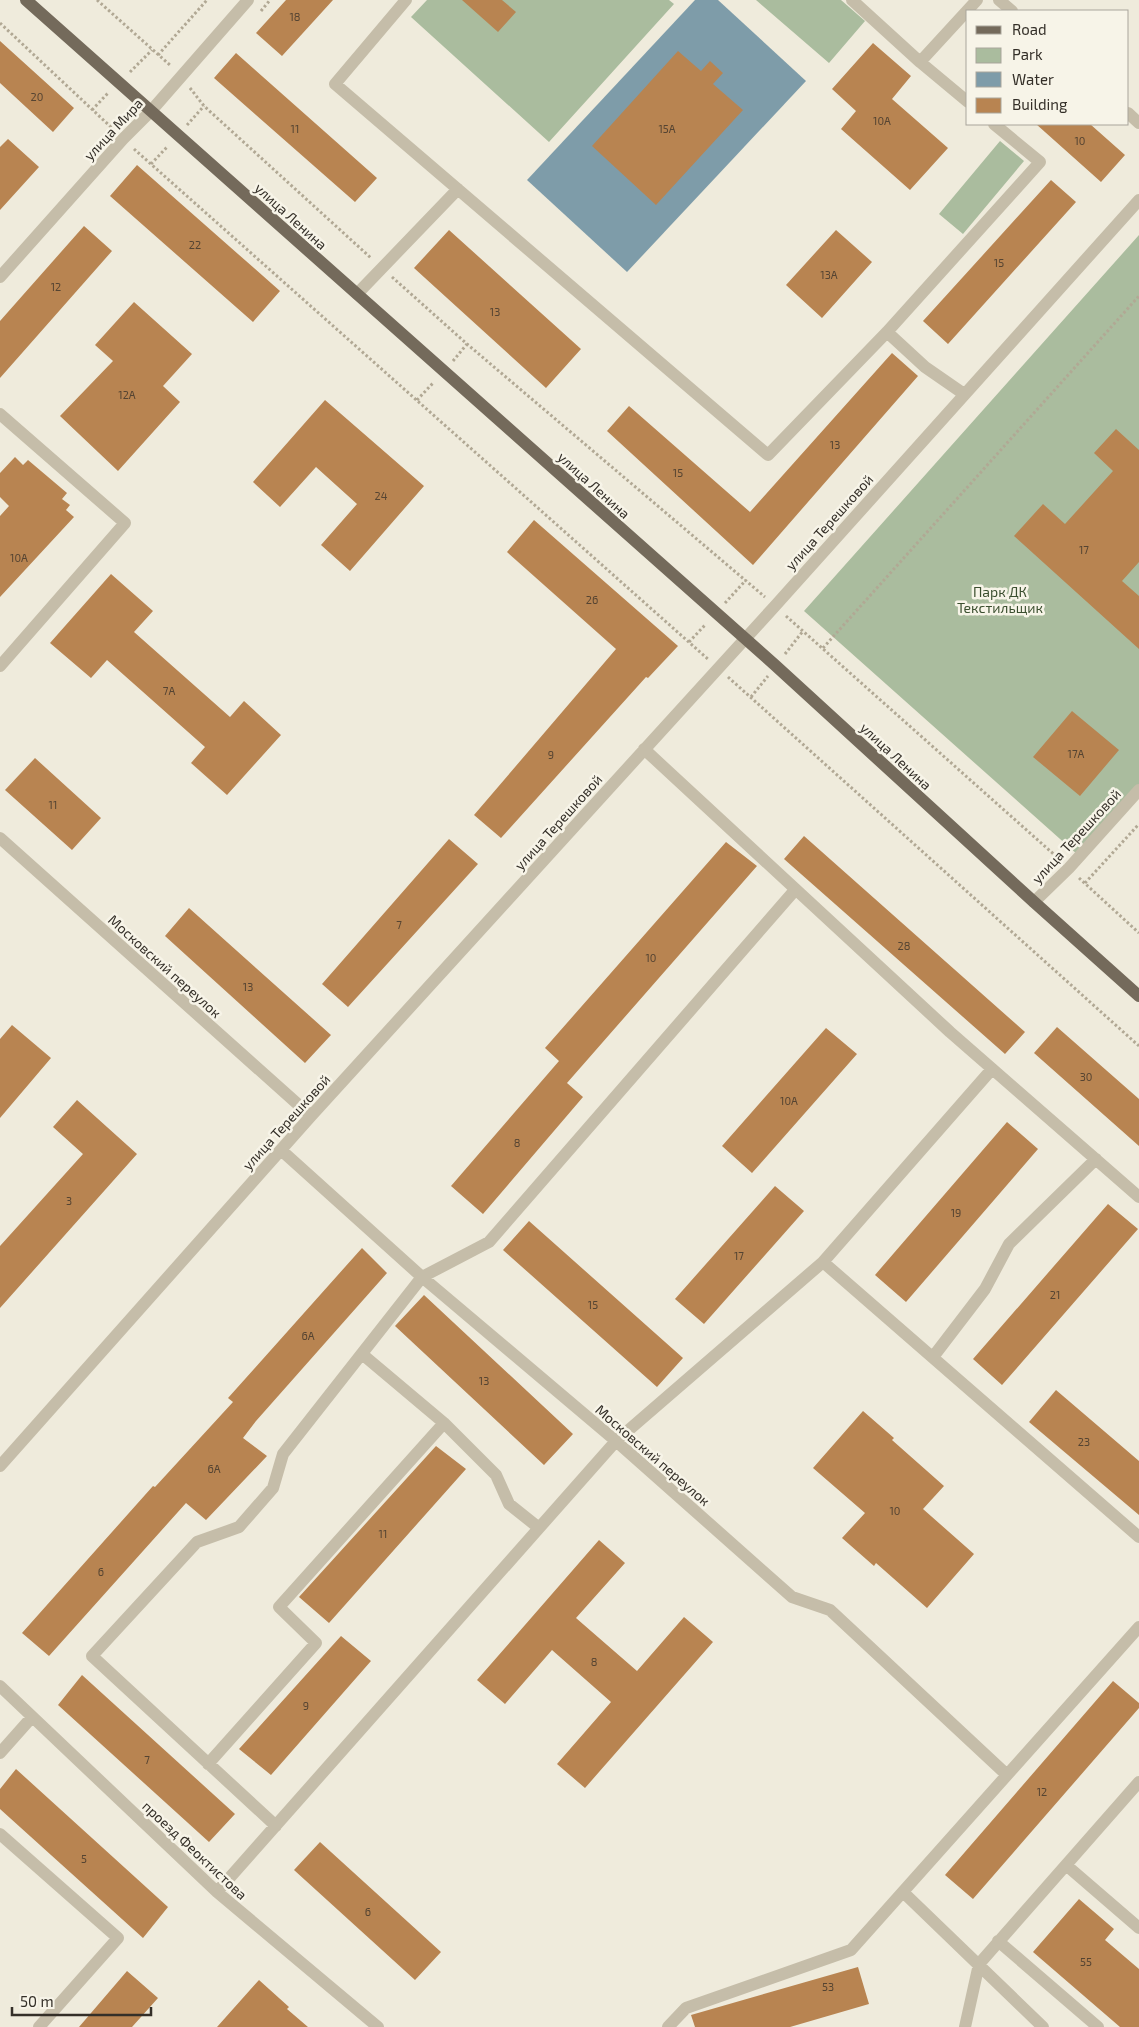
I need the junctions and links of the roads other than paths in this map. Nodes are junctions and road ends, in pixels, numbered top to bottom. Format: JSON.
{"nodes":[{"id":1,"x":26,"y":0,"type":"edge"},
{"id":2,"x":248,"y":0,"type":"edge"},
{"id":3,"x":406,"y":0,"type":"edge"},
{"id":4,"x":852,"y":0,"type":"edge"},
{"id":5,"x":977,"y":0,"type":"edge"},
{"id":6,"x":999,"y":0,"type":"edge"},
{"id":7,"x":968,"y":10,"type":"edge"},
{"id":8,"x":1011,"y":10,"type":"edge"},
{"id":9,"x":966,"y":12,"type":"edge"},
{"id":10,"x":920,"y":62,"type":"junction"},
{"id":11,"x":966,"y":100,"type":"edge"},
{"id":12,"x":150,"y":111,"type":"junction"},
{"id":13,"x":1129,"y":114,"type":"edge"},
{"id":14,"x":1139,"y":123,"type":"edge"},
{"id":15,"x":995,"y":125,"type":"edge"},
{"id":16,"x":458,"y":190,"type":"junction"},
{"id":17,"x":1139,"y":200,"type":"edge"},
{"id":18,"x":0,"y":277,"type":"edge"},
{"id":19,"x":357,"y":294,"type":"junction"},
{"id":20,"x":887,"y":332,"type":"junction"},
{"id":21,"x":964,"y":394,"type":"junction"},
{"id":22,"x":0,"y":414,"type":"edge"},
{"id":23,"x":745,"y":639,"type":"junction"},
{"id":24,"x":0,"y":666,"type":"edge"},
{"id":25,"x":644,"y":749,"type":"junction"},
{"id":26,"x":1139,"y":790,"type":"edge"},
{"id":27,"x":0,"y":838,"type":"edge"},
{"id":28,"x":795,"y":890,"type":"junction"},
{"id":29,"x":1034,"y":902,"type":"junction"},
{"id":30,"x":1139,"y":996,"type":"edge"},
{"id":31,"x":992,"y":1069,"type":"junction"},
{"id":32,"x":311,"y":1116,"type":"junction"},
{"id":33,"x":281,"y":1150,"type":"junction"},
{"id":34,"x":1096,"y":1159,"type":"junction"},
{"id":35,"x":1139,"y":1197,"type":"edge"},
{"id":36,"x":823,"y":1262,"type":"junction"},
{"id":37,"x":422,"y":1277,"type":"junction"},
{"id":38,"x":362,"y":1354,"type":"junction"},
{"id":39,"x":933,"y":1357,"type":"junction"},
{"id":40,"x":444,"y":1423,"type":"junction"},
{"id":41,"x":616,"y":1441,"type":"junction"},
{"id":42,"x":0,"y":1466,"type":"edge"},
{"id":43,"x":539,"y":1528,"type":"junction"},
{"id":44,"x":1139,"y":1537,"type":"edge"},
{"id":45,"x":1139,"y":1627,"type":"edge"},
{"id":46,"x":0,"y":1686,"type":"edge"},
{"id":47,"x":32,"y":1717,"type":"junction"},
{"id":48,"x":0,"y":1754,"type":"edge"},
{"id":49,"x":208,"y":1764,"type":"junction"},
{"id":50,"x":1007,"y":1775,"type":"junction"},
{"id":51,"x":1139,"y":1782,"type":"edge"},
{"id":52,"x":276,"y":1826,"type":"junction"},
{"id":53,"x":0,"y":1834,"type":"edge"},
{"id":54,"x":1066,"y":1865,"type":"junction"},
{"id":55,"x":218,"y":1892,"type":"junction"},
{"id":56,"x":903,"y":1892,"type":"junction"},
{"id":57,"x":1139,"y":1928,"type":"edge"},
{"id":58,"x":998,"y":1941,"type":"junction"},
{"id":59,"x":979,"y":1964,"type":"junction"},
{"id":60,"x":39,"y":2027,"type":"edge"},
{"id":61,"x":378,"y":2027,"type":"edge"},
{"id":62,"x":668,"y":2027,"type":"edge"},
{"id":63,"x":965,"y":2027,"type":"edge"},
{"id":64,"x":1043,"y":2027,"type":"edge"},
{"id":65,"x":1098,"y":2027,"type":"edge"}],
"edges":[{"from":1,"to":12,"type":"main road","name":"улица Ленина"},
{"from":2,"to":12,"type":"street","name":"улица Мира"},
{"from":3,"to":16,"type":"street"},
{"from":4,"to":10,"type":"street"},
{"from":5,"to":7,"type":"street"},
{"from":6,"to":8,"type":"street"},
{"from":9,"to":10,"type":"street"},
{"from":10,"to":11,"type":"street"},
{"from":12,"to":18,"type":"street","name":"улица Мира"},
{"from":12,"to":19,"type":"main road","name":"улица Ленина"},
{"from":13,"to":14,"type":"street"},
{"from":15,"to":20,"type":"street"},
{"from":16,"to":19,"type":"street"},
{"from":16,"to":20,"type":"street"},
{"from":17,"to":21,"type":"street","name":"улица Терешковой"},
{"from":19,"to":23,"type":"main road","name":"улица Ленина"},
{"from":20,"to":21,"type":"street"},
{"from":21,"to":23,"type":"street","name":"улица Терешковой"},
{"from":22,"to":24,"type":"street"},
{"from":23,"to":25,"type":"street","name":"улица Терешковой"},
{"from":23,"to":29,"type":"main road","name":"улица Ленина"},
{"from":25,"to":28,"type":"street"},
{"from":25,"to":32,"type":"street","name":"улица Терешковой"},
{"from":26,"to":29,"type":"street","name":"улица Терешковой"},
{"from":27,"to":32,"type":"street","name":"Московский переулок"},
{"from":28,"to":31,"type":"street"},
{"from":28,"to":37,"type":"street"},
{"from":29,"to":30,"type":"main road","name":"улица Ленина"},
{"from":31,"to":34,"type":"street"},
{"from":31,"to":36,"type":"street"},
{"from":32,"to":33,"type":"street","name":"улица Терешковой"},
{"from":33,"to":37,"type":"street","name":"Московский переулок"},
{"from":33,"to":42,"type":"street","name":"улица Терешковой"},
{"from":34,"to":35,"type":"street"},
{"from":34,"to":39,"type":"street"},
{"from":36,"to":39,"type":"street"},
{"from":36,"to":41,"type":"street"},
{"from":37,"to":38,"type":"street"},
{"from":37,"to":41,"type":"street","name":"Московский переулок"},
{"from":38,"to":40,"type":"street"},
{"from":38,"to":49,"type":"street"},
{"from":39,"to":44,"type":"street"},
{"from":40,"to":43,"type":"street"},
{"from":40,"to":49,"type":"street"},
{"from":41,"to":43,"type":"street"},
{"from":41,"to":50,"type":"street","name":"Московский переулок"},
{"from":43,"to":52,"type":"street"},
{"from":45,"to":50,"type":"street"},
{"from":46,"to":47,"type":"street","name":"проезд Феоктистова"},
{"from":47,"to":48,"type":"street"},
{"from":47,"to":55,"type":"street","name":"проезд Феоктистова"},
{"from":49,"to":52,"type":"street"},
{"from":50,"to":56,"type":"street"},
{"from":51,"to":54,"type":"street"},
{"from":52,"to":55,"type":"street"},
{"from":53,"to":60,"type":"street"},
{"from":54,"to":57,"type":"street"},
{"from":54,"to":58,"type":"street"},
{"from":55,"to":61,"type":"street","name":"проезд Феоктистова"},
{"from":56,"to":59,"type":"street"},
{"from":56,"to":62,"type":"street"},
{"from":58,"to":59,"type":"street"},
{"from":58,"to":65,"type":"street"},
{"from":59,"to":63,"type":"street"},
{"from":59,"to":64,"type":"street"}]}
